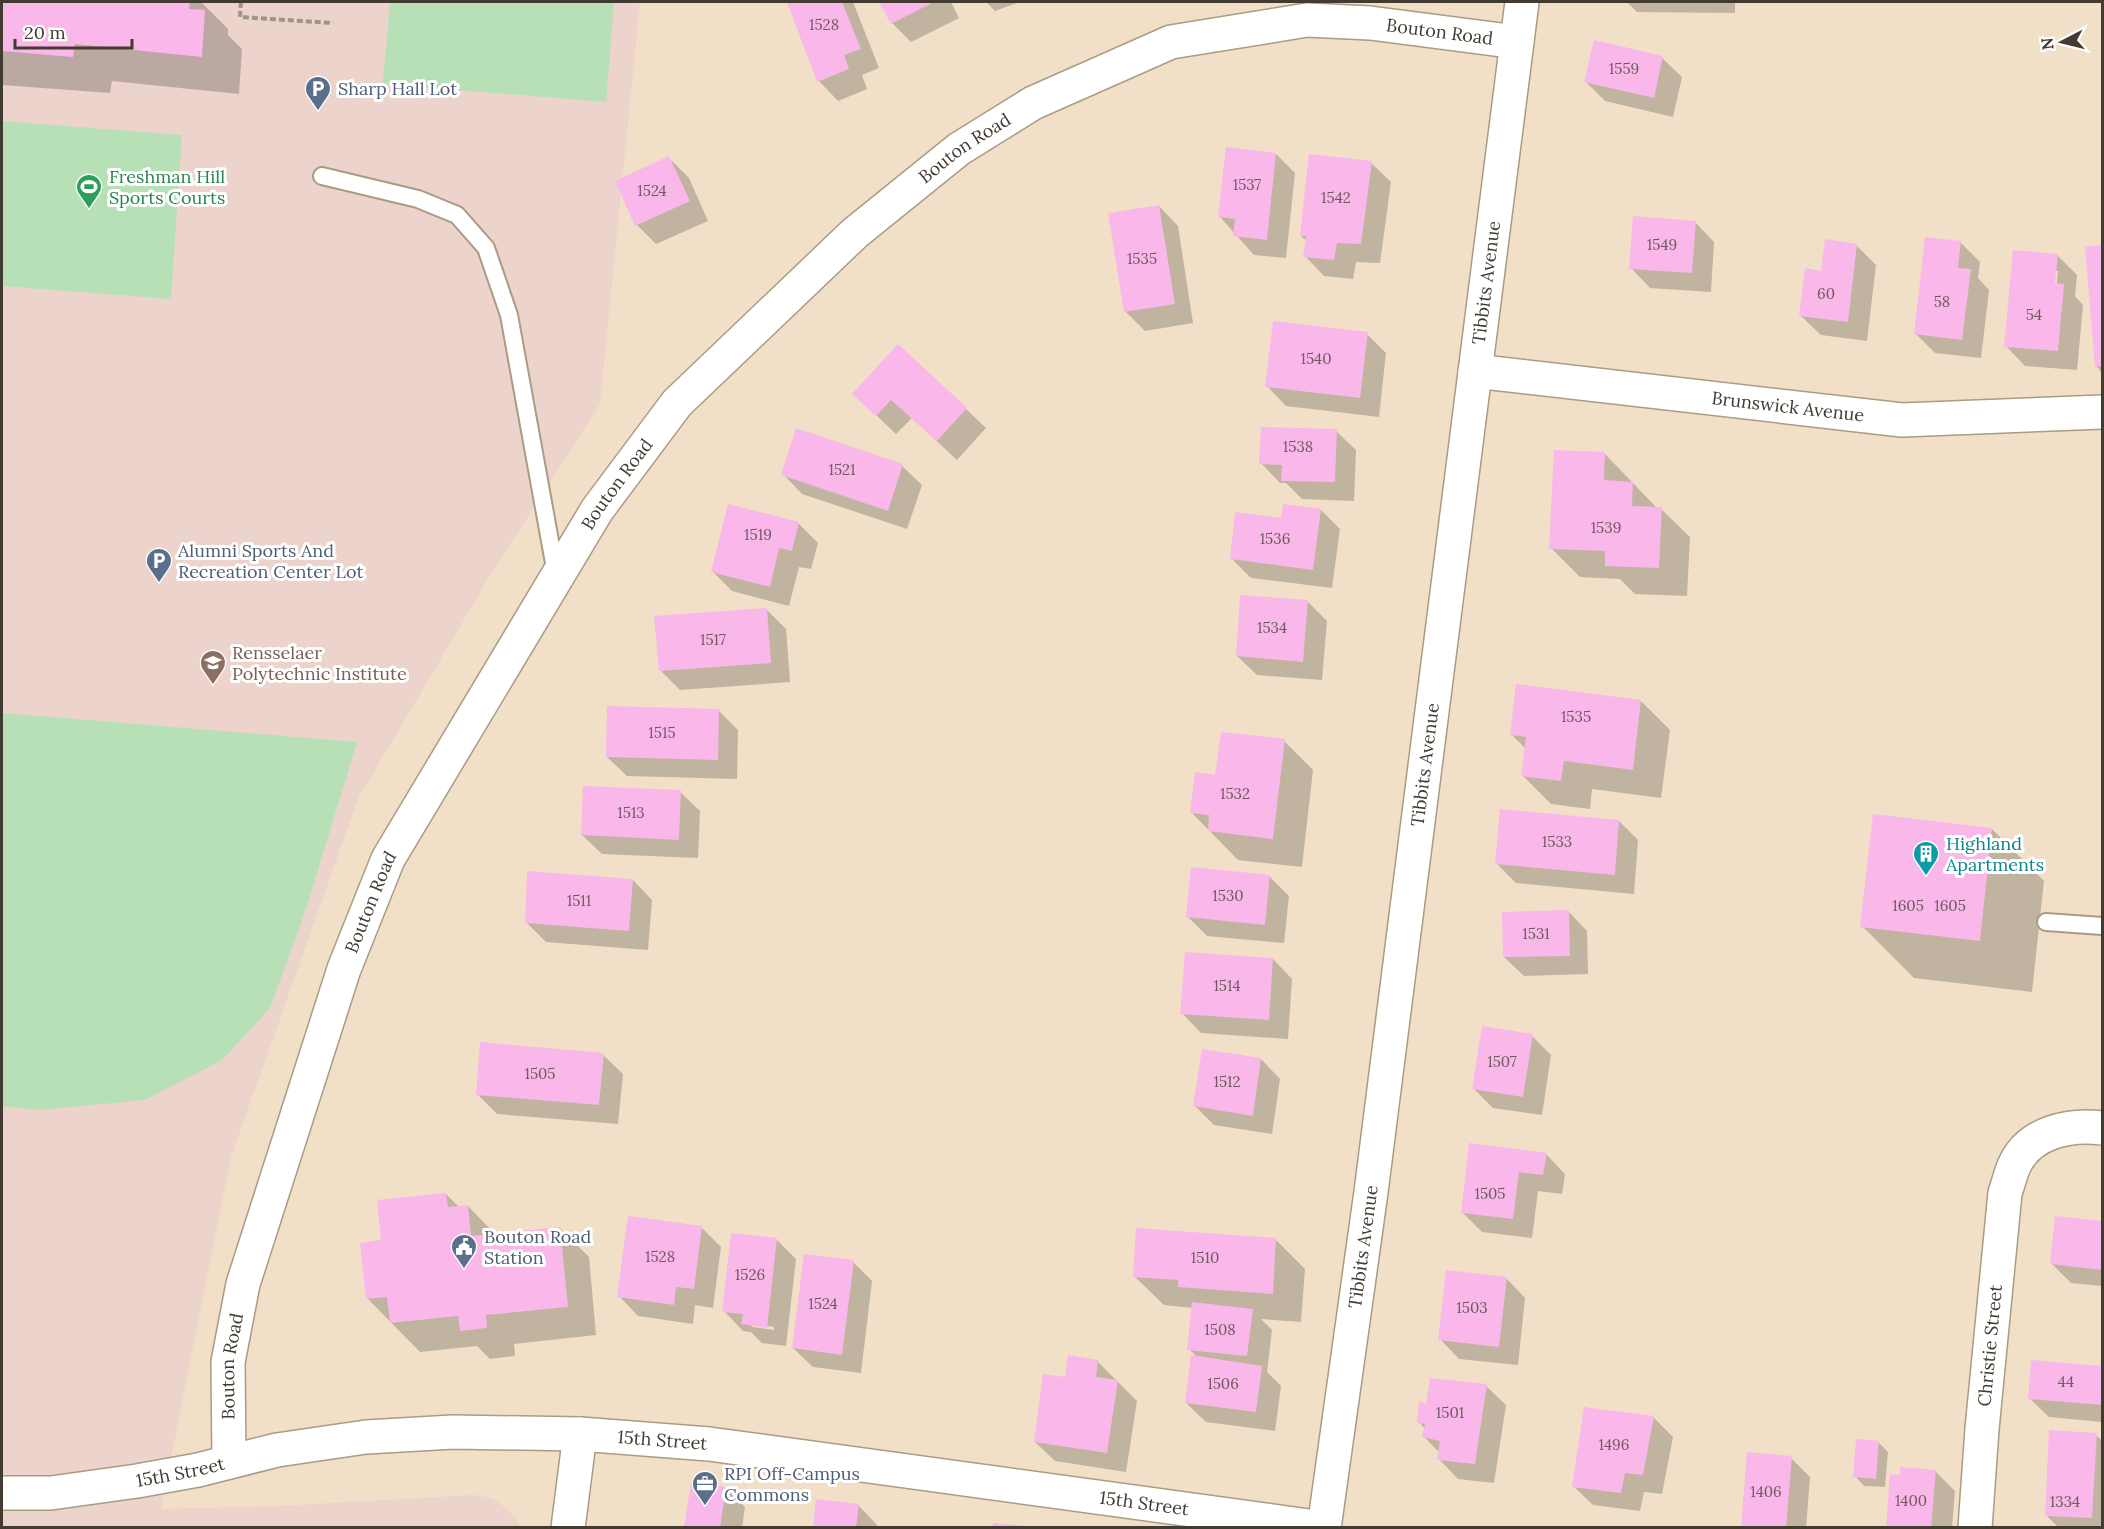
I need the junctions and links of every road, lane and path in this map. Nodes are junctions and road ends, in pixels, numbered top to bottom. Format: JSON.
{"nodes":[{"id":1,"x":241,"y":2,"type":"edge"},
{"id":2,"x":1522,"y":2,"type":"edge"},
{"id":3,"x":333,"y":23,"type":"dead end"},
{"id":4,"x":1517,"y":42,"type":"junction"},
{"id":5,"x":322,"y":176,"type":"dead end"},
{"id":6,"x":1475,"y":371,"type":"junction"},
{"id":7,"x":2103,"y":412,"type":"edge"},
{"id":8,"x":556,"y":578,"type":"junction"},
{"id":9,"x":2046,"y":922,"type":"dead end"},
{"id":10,"x":2103,"y":926,"type":"edge"},
{"id":11,"x":2103,"y":1128,"type":"edge"},
{"id":12,"x":580,"y":1434,"type":"junction"},
{"id":13,"x":229,"y":1462,"type":"junction"},
{"id":14,"x":2,"y":1493,"type":"edge"},
{"id":15,"x":568,"y":1527,"type":"edge"},
{"id":16,"x":1323,"y":1527,"type":"edge"},
{"id":17,"x":1975,"y":1527,"type":"edge"}],
"edges":[{"from":1,"to":3,"type":"path"},
{"from":2,"to":4,"type":"street","name":"Tibbits Avenue"},
{"from":4,"to":6,"type":"street","name":"Tibbits Avenue"},
{"from":4,"to":8,"type":"street","name":"Bouton Road"},
{"from":5,"to":8,"type":"lane"},
{"from":6,"to":7,"type":"street","name":"Brunswick Avenue"},
{"from":6,"to":16,"type":"street","name":"Tibbits Avenue"},
{"from":8,"to":13,"type":"street","name":"Bouton Road"},
{"from":9,"to":10,"type":"lane"},
{"from":11,"to":17,"type":"street","name":"Christie Street"},
{"from":12,"to":13,"type":"street","name":"15th Street"},
{"from":12,"to":15,"type":"street"},
{"from":12,"to":16,"type":"street","name":"15th Street"},
{"from":13,"to":14,"type":"street","name":"15th Street"}]}
